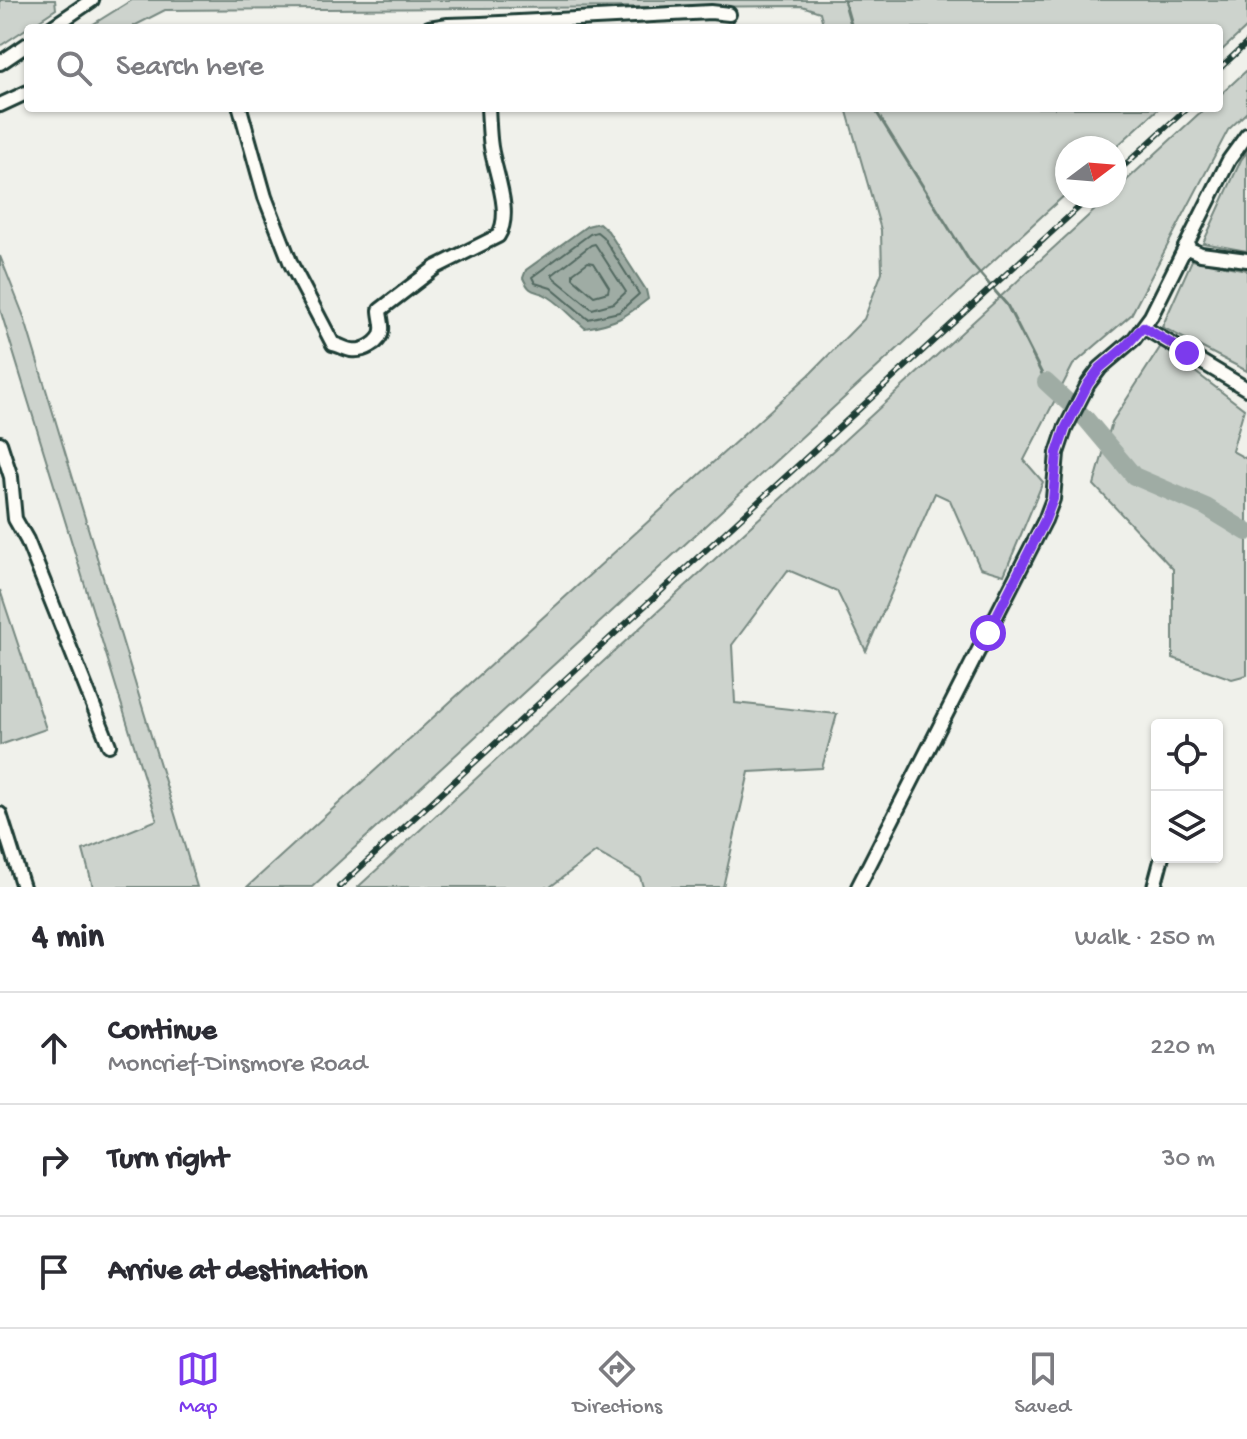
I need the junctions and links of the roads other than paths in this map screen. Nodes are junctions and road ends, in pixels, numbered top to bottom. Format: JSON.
{"nodes":[{"id":1,"x":90,"y":1,"type":"edge"},
{"id":2,"x":729,"y":14,"type":"dead end"},
{"id":3,"x":57,"y":24,"type":"edge"},
{"id":4,"x":514,"y":24,"type":"edge"},
{"id":5,"x":24,"y":47,"type":"edge"},
{"id":6,"x":0,"y":63,"type":"edge"},
{"id":7,"x":24,"y":94,"type":"edge"},
{"id":8,"x":0,"y":105,"type":"edge"},
{"id":9,"x":241,"y":112,"type":"edge"},
{"id":10,"x":488,"y":112,"type":"edge"},
{"id":11,"x":1247,"y":135,"type":"edge"},
{"id":12,"x":1185,"y":247,"type":"junction"},
{"id":13,"x":1247,"y":260,"type":"edge"},
{"id":14,"x":1143,"y":327,"type":"junction"},
{"id":15,"x":1247,"y":389,"type":"edge"},
{"id":16,"x":0,"y":443,"type":"edge"},
{"id":17,"x":109,"y":745,"type":"dead end"},
{"id":18,"x":0,"y":814,"type":"edge"},
{"id":19,"x":1160,"y":863,"type":"edge"},
{"id":20,"x":23,"y":887,"type":"edge"},
{"id":21,"x":858,"y":887,"type":"edge"},
{"id":22,"x":1154,"y":887,"type":"edge"}],
"edges":[{"from":1,"to":3,"type":"street"},
{"from":2,"to":4,"type":"street"},
{"from":5,"to":6,"type":"street"},
{"from":7,"to":8,"type":"street"},
{"from":9,"to":10,"type":"street"},
{"from":11,"to":12,"type":"street"},
{"from":12,"to":13,"type":"street"},
{"from":12,"to":14,"type":"street"},
{"from":14,"to":15,"type":"street"},
{"from":14,"to":21,"type":"street"},
{"from":16,"to":17,"type":"street"},
{"from":18,"to":20,"type":"street"},
{"from":19,"to":22,"type":"street"}]}
